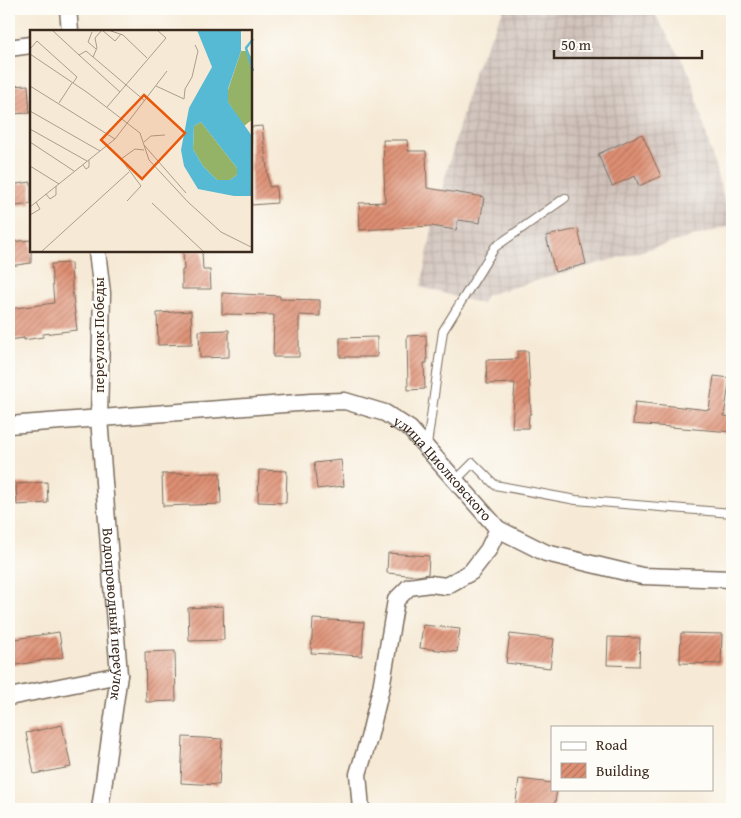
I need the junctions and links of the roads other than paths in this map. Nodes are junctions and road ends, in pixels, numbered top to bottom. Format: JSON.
{"nodes":[{"id":1,"x":68,"y":9,"type":"edge"},
{"id":2,"x":70,"y":30,"type":"edge"},
{"id":3,"x":30,"y":45,"type":"edge"},
{"id":4,"x":9,"y":48,"type":"edge"},
{"id":5,"x":565,"y":198,"type":"dead end"},
{"id":6,"x":97,"y":252,"type":"edge"},
{"id":7,"x":99,"y":418,"type":"junction"},
{"id":8,"x":9,"y":425,"type":"edge"},
{"id":9,"x":426,"y":447,"type":"junction"},
{"id":10,"x":455,"y":480,"type":"junction"},
{"id":11,"x":732,"y":513,"type":"edge"},
{"id":12,"x":498,"y":529,"type":"junction"},
{"id":13,"x":732,"y":579,"type":"edge"},
{"id":14,"x":119,"y":675,"type":"junction"},
{"id":15,"x":9,"y":697,"type":"edge"},
{"id":16,"x":100,"y":809,"type":"edge"},
{"id":17,"x":361,"y":809,"type":"edge"}],
"edges":[{"from":1,"to":2,"type":"street"},
{"from":3,"to":4,"type":"street"},
{"from":5,"to":9,"type":"lane"},
{"from":6,"to":7,"type":"street","name":"переулок Победы"},
{"from":7,"to":8,"type":"street","name":"улица Циолковского"},
{"from":7,"to":9,"type":"street","name":"улица Циолковского"},
{"from":7,"to":14,"type":"street","name":"Водопроводный переулок"},
{"from":9,"to":10,"type":"street","name":"улица Циолковского"},
{"from":10,"to":11,"type":"lane"},
{"from":10,"to":12,"type":"street","name":"улица Циолковского"},
{"from":12,"to":13,"type":"street","name":"улица Циолковского"},
{"from":12,"to":17,"type":"street"},
{"from":14,"to":15,"type":"street"},
{"from":14,"to":16,"type":"street","name":"Водопроводный переулок"}]}
